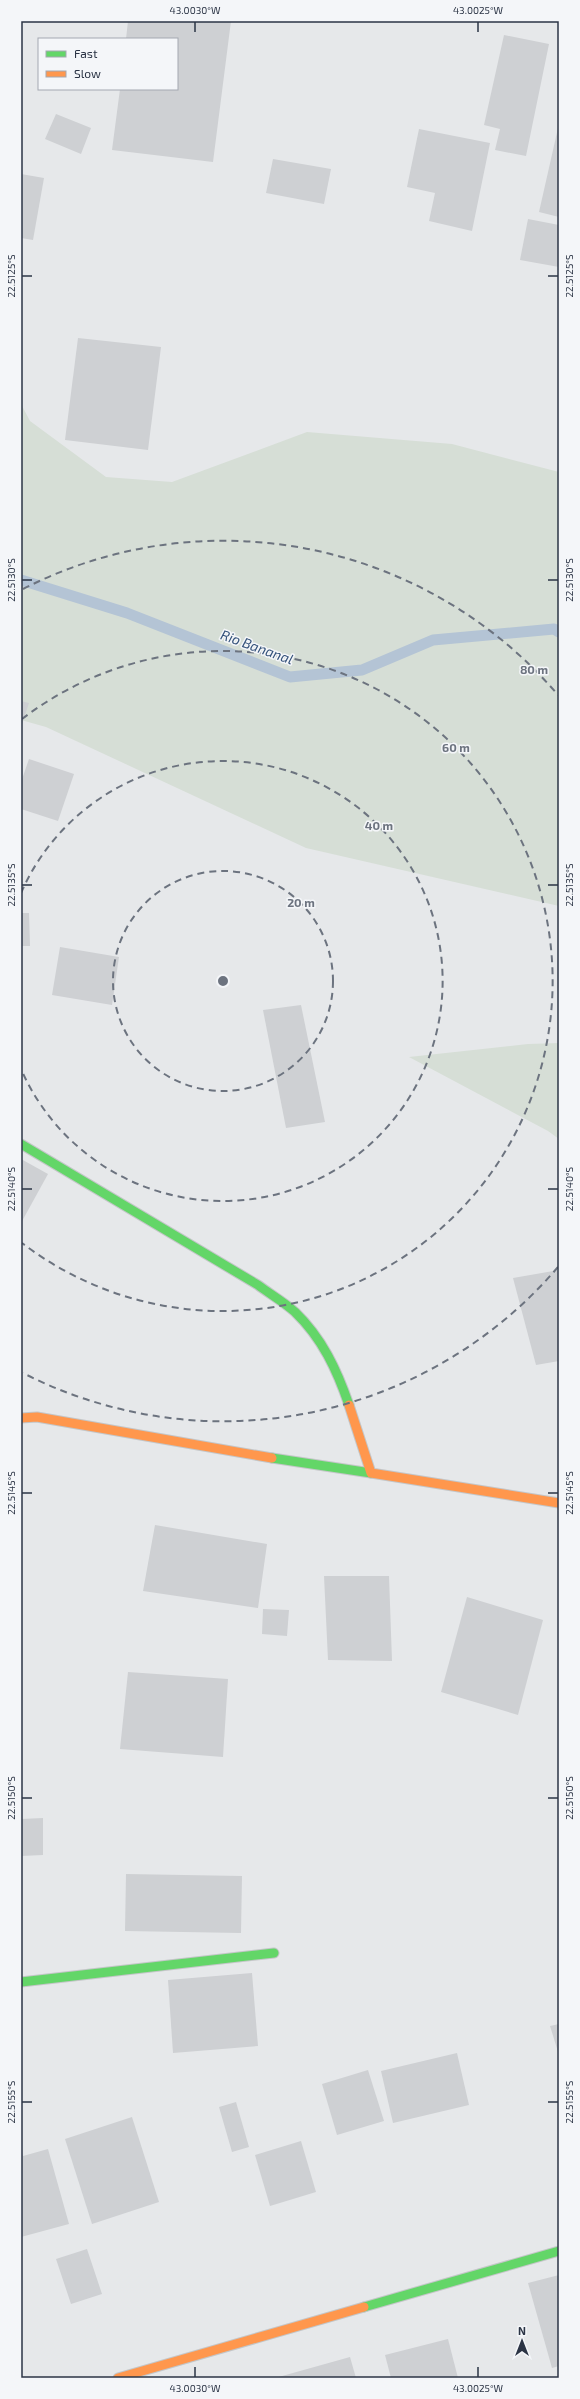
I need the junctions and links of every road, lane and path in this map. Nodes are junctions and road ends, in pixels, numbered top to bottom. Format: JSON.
{"nodes":[{"id":1,"x":21,"y":1144,"type":"edge"},
{"id":2,"x":21,"y":1418,"type":"edge"},
{"id":3,"x":371,"y":1473,"type":"junction"},
{"id":4,"x":559,"y":1502,"type":"edge"},
{"id":5,"x":274,"y":1953,"type":"dead end"},
{"id":6,"x":21,"y":1982,"type":"edge"},
{"id":7,"x":559,"y":2251,"type":"edge"},
{"id":8,"x":118,"y":2378,"type":"edge"}],
"edges":[{"from":1,"to":3,"type":"street"},
{"from":2,"to":3,"type":"street"},
{"from":3,"to":4,"type":"street"},
{"from":5,"to":6,"type":"street"},
{"from":7,"to":8,"type":"street"}]}
